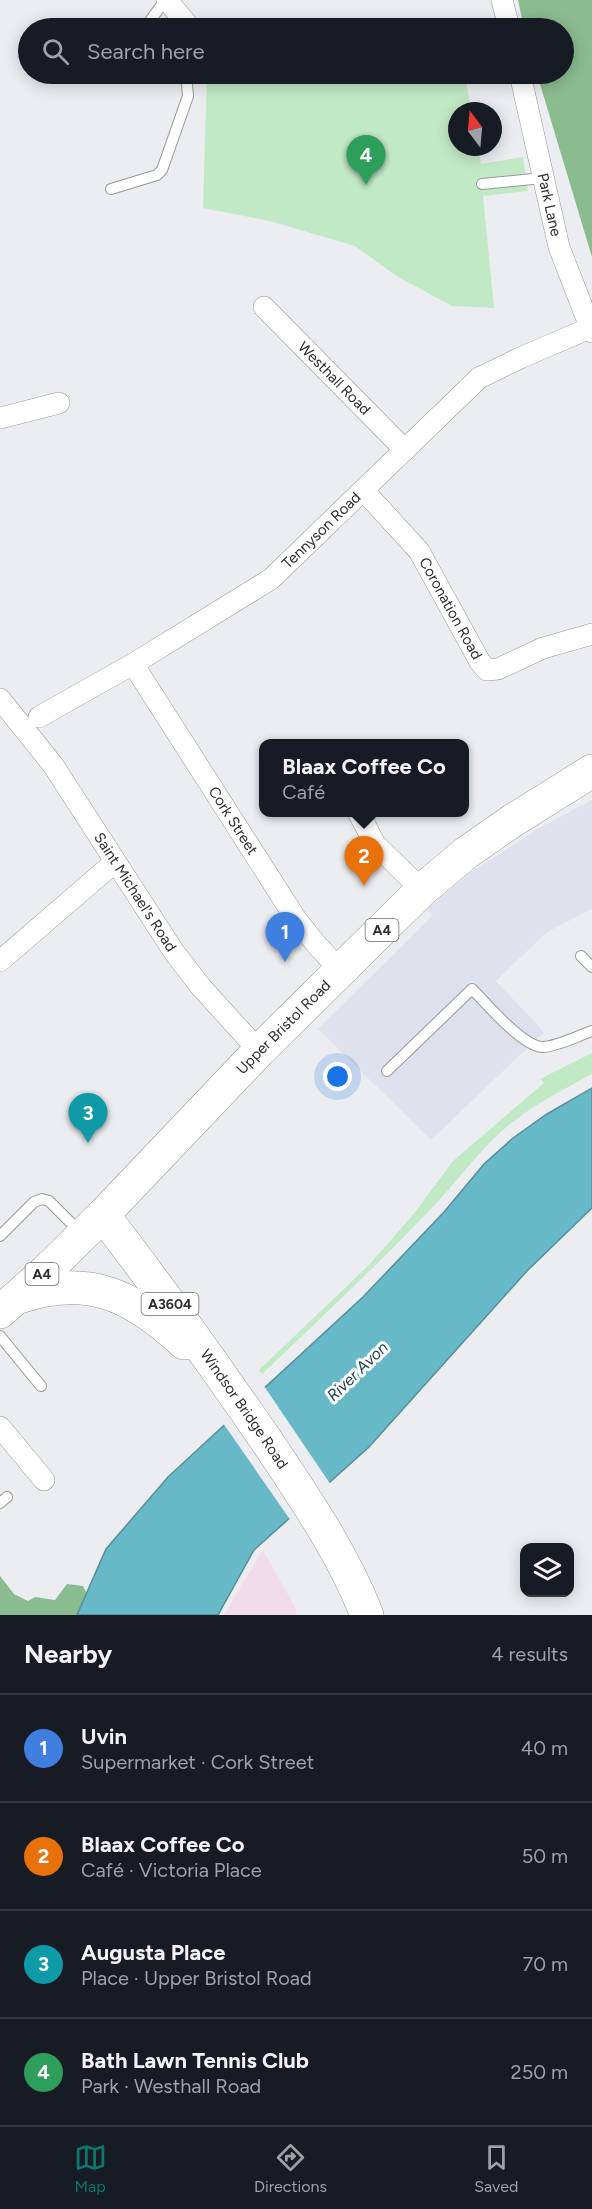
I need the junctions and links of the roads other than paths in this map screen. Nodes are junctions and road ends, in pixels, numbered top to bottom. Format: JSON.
{"nodes":[{"id":1,"x":166,"y":0,"type":"edge"},
{"id":2,"x":502,"y":0,"type":"edge"},
{"id":3,"x":152,"y":18,"type":"edge"},
{"id":4,"x":181,"y":18,"type":"edge"},
{"id":5,"x":506,"y":18,"type":"edge"},
{"id":6,"x":187,"y":84,"type":"edge"},
{"id":7,"x":522,"y":84,"type":"edge"},
{"id":8,"x":543,"y":178,"type":"junction"},
{"id":9,"x":482,"y":184,"type":"dead end"},
{"id":10,"x":111,"y":189,"type":"dead end"},
{"id":11,"x":264,"y":307,"type":"dead end"},
{"id":12,"x":591,"y":330,"type":"edge"},
{"id":13,"x":59,"y":403,"type":"dead end"},
{"id":14,"x":0,"y":418,"type":"edge"},
{"id":15,"x":405,"y":450,"type":"junction"},
{"id":16,"x":364,"y":490,"type":"junction"},
{"id":17,"x":592,"y":634,"type":"edge"},
{"id":18,"x":133,"y":664,"type":"junction"},
{"id":19,"x":0,"y":699,"type":"edge"},
{"id":20,"x":30,"y":721,"type":"junction"},
{"id":21,"x":592,"y":771,"type":"edge"},
{"id":22,"x":360,"y":817,"type":"edge"},
{"id":23,"x":116,"y":862,"type":"junction"},
{"id":24,"x":422,"y":890,"type":"junction"},
{"id":25,"x":581,"y":956,"type":"dead end"},
{"id":26,"x":0,"y":961,"type":"edge"},
{"id":27,"x":592,"y":967,"type":"edge"},
{"id":28,"x":341,"y":971,"type":"junction"},
{"id":29,"x":592,"y":1031,"type":"edge"},
{"id":30,"x":259,"y":1051,"type":"junction"},
{"id":31,"x":387,"y":1071,"type":"dead end"},
{"id":32,"x":93,"y":1225,"type":"junction"},
{"id":33,"x":0,"y":1236,"type":"edge"},
{"id":34,"x":8,"y":1305,"type":"edge"},
{"id":35,"x":0,"y":1336,"type":"edge"},
{"id":36,"x":41,"y":1386,"type":"dead end"},
{"id":37,"x":231,"y":1389,"type":"junction"},
{"id":38,"x":0,"y":1426,"type":"edge"},
{"id":39,"x":44,"y":1480,"type":"dead end"},
{"id":40,"x":367,"y":1615,"type":"edge"}],
"edges":[{"from":1,"to":3,"type":"lane"},
{"from":1,"to":4,"type":"street"},
{"from":2,"to":5,"type":"street"},
{"from":6,"to":10,"type":"lane"},
{"from":7,"to":8,"type":"street","name":"Park Lane"},
{"from":8,"to":9,"type":"lane"},
{"from":8,"to":12,"type":"street","name":"Park Lane"},
{"from":11,"to":15,"type":"street","name":"Westhall Road"},
{"from":12,"to":15,"type":"street","name":"Tennyson Road"},
{"from":13,"to":14,"type":"street"},
{"from":15,"to":16,"type":"street","name":"Tennyson Road"},
{"from":16,"to":17,"type":"street","name":"Coronation Road"},
{"from":16,"to":18,"type":"street","name":"Tennyson Road"},
{"from":18,"to":20,"type":"street","name":"Tennyson Road"},
{"from":18,"to":28,"type":"street","name":"Cork Street"},
{"from":19,"to":20,"type":"street","name":"Saint Michael's Road"},
{"from":20,"to":23,"type":"street","name":"Saint Michael's Road"},
{"from":21,"to":24,"type":"main road","name":"Upper Bristol Road","number":"A4"},
{"from":22,"to":24,"type":"street"},
{"from":23,"to":26,"type":"street"},
{"from":23,"to":30,"type":"street","name":"Saint Michael's Road"},
{"from":24,"to":28,"type":"main road","name":"Upper Bristol Road","number":"A4"},
{"from":25,"to":27,"type":"lane"},
{"from":28,"to":30,"type":"main road","name":"Upper Bristol Road","number":"A4"},
{"from":29,"to":31,"type":"lane"},
{"from":30,"to":32,"type":"main road","name":"Upper Bristol Road","number":"A4"},
{"from":32,"to":33,"type":"lane"},
{"from":32,"to":34,"type":"main road","name":"Upper Bristol Road","number":"A4"},
{"from":32,"to":37,"type":"main road","name":"Windsor Bridge Road","number":"A3604"},
{"from":34,"to":37,"type":"main road","number":"A3604"},
{"from":35,"to":36,"type":"lane"},
{"from":37,"to":40,"type":"main road","name":"Windsor Bridge Road","number":"A3604"},
{"from":38,"to":39,"type":"street"}]}
